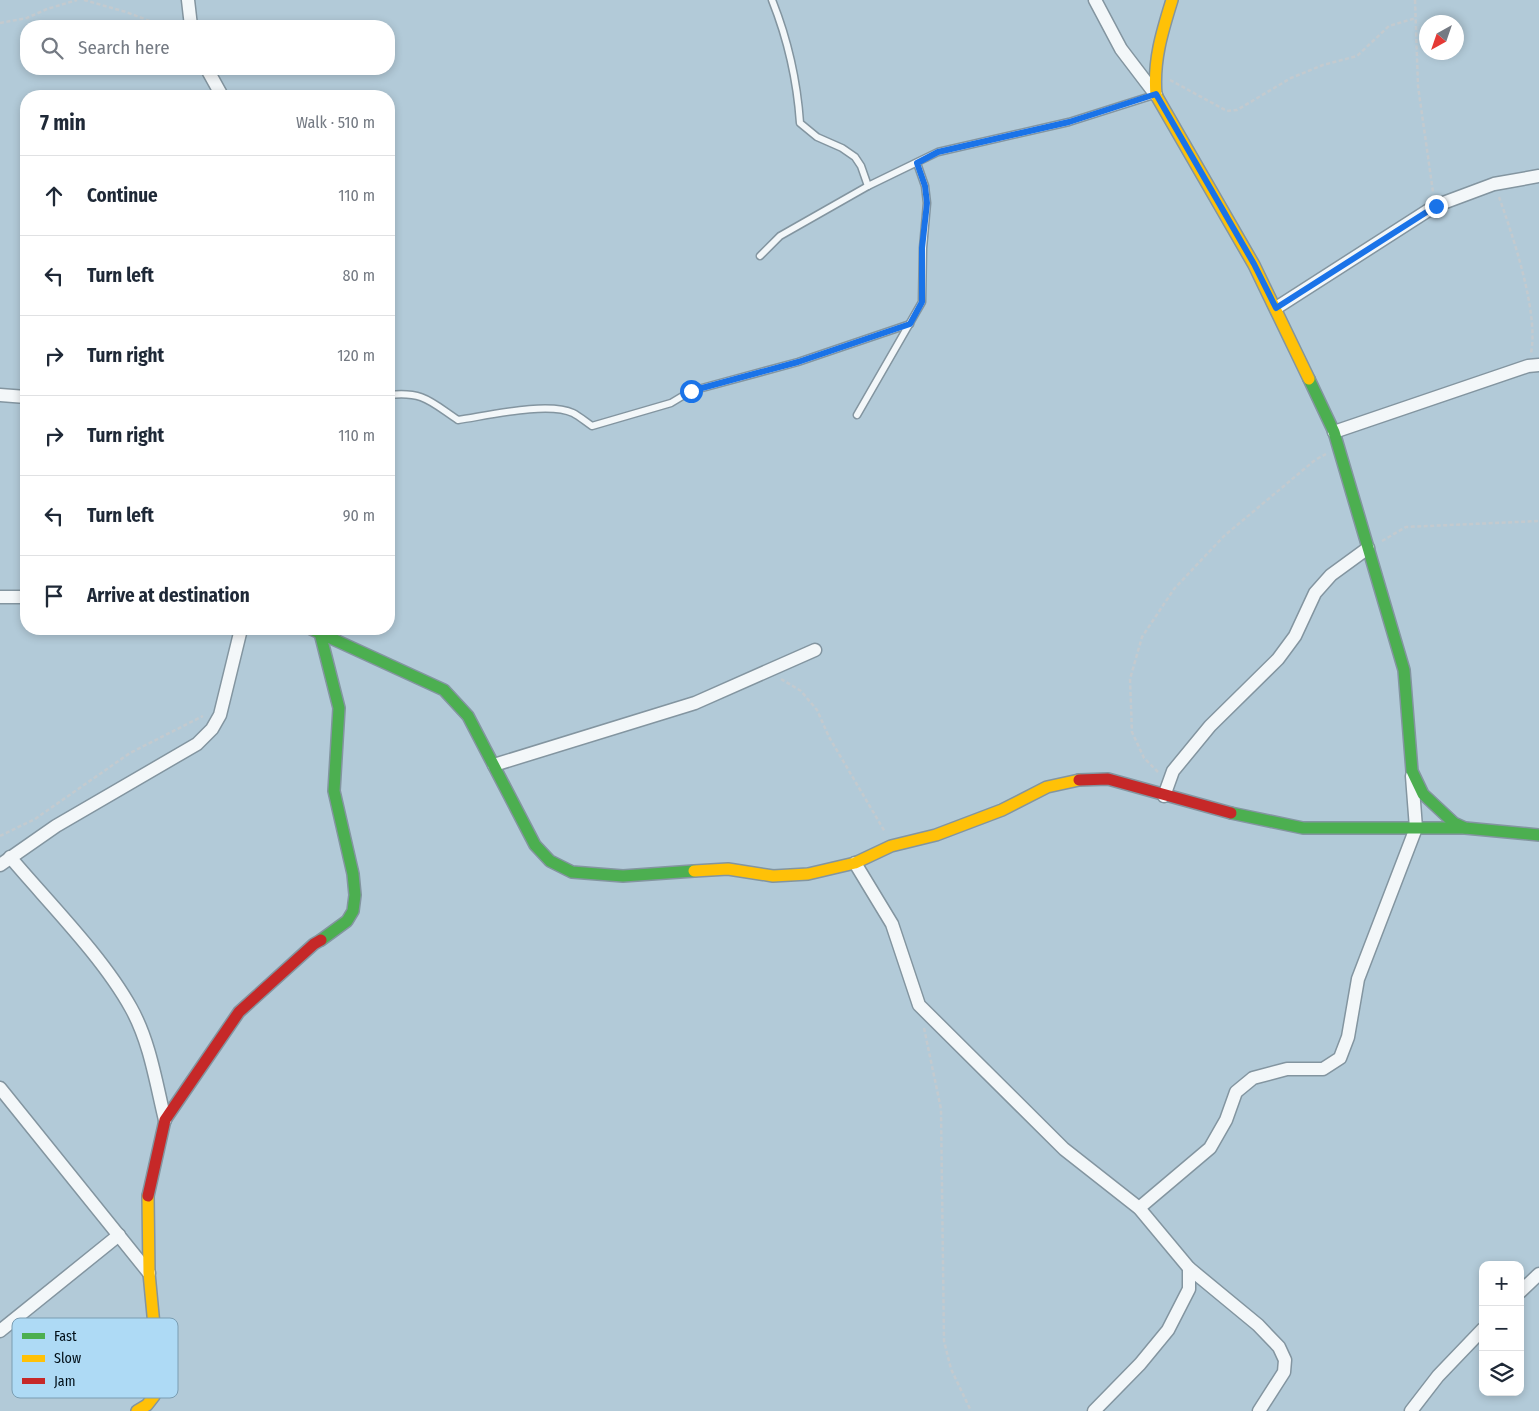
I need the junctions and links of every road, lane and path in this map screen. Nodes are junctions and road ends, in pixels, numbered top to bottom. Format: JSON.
{"nodes":[{"id":1,"x":77,"y":0,"type":"edge"},
{"id":2,"x":84,"y":0,"type":"edge"},
{"id":3,"x":188,"y":0,"type":"edge"},
{"id":4,"x":772,"y":0,"type":"edge"},
{"id":5,"x":1095,"y":0,"type":"edge"},
{"id":6,"x":1172,"y":0,"type":"edge"},
{"id":7,"x":1415,"y":0,"type":"edge"},
{"id":8,"x":1416,"y":18,"type":"junction"},
{"id":9,"x":147,"y":20,"type":"edge"},
{"id":10,"x":191,"y":20,"type":"edge"},
{"id":11,"x":0,"y":24,"type":"edge"},
{"id":12,"x":1154,"y":70,"type":"junction"},
{"id":13,"x":210,"y":75,"type":"edge"},
{"id":14,"x":219,"y":90,"type":"edge"},
{"id":15,"x":1156,"y":94,"type":"junction"},
{"id":16,"x":917,"y":163,"type":"junction"},
{"id":17,"x":1539,"y":176,"type":"edge"},
{"id":18,"x":1494,"y":184,"type":"junction"},
{"id":19,"x":868,"y":186,"type":"junction"},
{"id":20,"x":1436,"y":206,"type":"junction"},
{"id":21,"x":760,"y":256,"type":"dead end"},
{"id":22,"x":1276,"y":308,"type":"junction"},
{"id":23,"x":910,"y":324,"type":"junction"},
{"id":24,"x":1533,"y":366,"type":"edge"},
{"id":25,"x":0,"y":395,"type":"edge"},
{"id":26,"x":395,"y":395,"type":"edge"},
{"id":27,"x":20,"y":397,"type":"edge"},
{"id":28,"x":857,"y":414,"type":"dead end"},
{"id":29,"x":1334,"y":432,"type":"junction"},
{"id":30,"x":1338,"y":447,"type":"junction"},
{"id":31,"x":1539,"y":521,"type":"edge"},
{"id":32,"x":1368,"y":548,"type":"junction"},
{"id":33,"x":0,"y":597,"type":"edge"},
{"id":34,"x":20,"y":597,"type":"edge"},
{"id":35,"x":240,"y":635,"type":"edge"},
{"id":36,"x":318,"y":635,"type":"edge"},
{"id":37,"x":328,"y":635,"type":"edge"},
{"id":38,"x":815,"y":650,"type":"dead end"},
{"id":39,"x":764,"y":672,"type":"junction"},
{"id":40,"x":222,"y":706,"type":"junction"},
{"id":41,"x":494,"y":765,"type":"junction"},
{"id":42,"x":1412,"y":771,"type":"junction"},
{"id":43,"x":1169,"y":784,"type":"junction"},
{"id":44,"x":1164,"y":796,"type":"junction"},
{"id":45,"x":1416,"y":828,"type":"junction"},
{"id":46,"x":1465,"y":828,"type":"junction"},
{"id":47,"x":1539,"y":835,"type":"edge"},
{"id":48,"x":0,"y":836,"type":"edge"},
{"id":49,"x":891,"y":846,"type":"junction"},
{"id":50,"x":5,"y":861,"type":"edge"},
{"id":51,"x":855,"y":863,"type":"junction"},
{"id":52,"x":919,"y":1005,"type":"junction"},
{"id":53,"x":0,"y":1088,"type":"edge"},
{"id":54,"x":165,"y":1120,"type":"junction"},
{"id":55,"x":1139,"y":1208,"type":"junction"},
{"id":56,"x":119,"y":1235,"type":"junction"},
{"id":57,"x":1188,"y":1268,"type":"junction"},
{"id":58,"x":149,"y":1273,"type":"junction"},
{"id":59,"x":1539,"y":1274,"type":"edge"},
{"id":60,"x":1524,"y":1288,"type":"edge"},
{"id":61,"x":16,"y":1318,"type":"edge"},
{"id":62,"x":153,"y":1318,"type":"edge"},
{"id":63,"x":12,"y":1321,"type":"edge"},
{"id":64,"x":0,"y":1331,"type":"edge"},
{"id":65,"x":1479,"y":1333,"type":"edge"},
{"id":66,"x":152,"y":1398,"type":"edge"},
{"id":67,"x":1102,"y":1409,"type":"edge"},
{"id":68,"x":137,"y":1411,"type":"edge"},
{"id":69,"x":970,"y":1411,"type":"edge"},
{"id":70,"x":1259,"y":1411,"type":"edge"},
{"id":71,"x":1411,"y":1411,"type":"edge"}],
"edges":[{"from":1,"to":11,"type":"path"},
{"from":2,"to":9,"type":"path"},
{"from":3,"to":10,"type":"street"},
{"from":4,"to":19,"type":"lane"},
{"from":5,"to":15,"type":"street"},
{"from":6,"to":12,"type":"street"},
{"from":7,"to":8,"type":"path"},
{"from":8,"to":12,"type":"path"},
{"from":8,"to":20,"type":"path"},
{"from":12,"to":15,"type":"street"},
{"from":13,"to":14,"type":"street"},
{"from":15,"to":16,"type":"lane"},
{"from":15,"to":22,"type":"street"},
{"from":16,"to":19,"type":"lane"},
{"from":16,"to":23,"type":"lane"},
{"from":17,"to":18,"type":"street"},
{"from":18,"to":20,"type":"street"},
{"from":18,"to":24,"type":"path"},
{"from":19,"to":21,"type":"lane"},
{"from":20,"to":22,"type":"street"},
{"from":22,"to":29,"type":"street"},
{"from":23,"to":26,"type":"lane"},
{"from":23,"to":28,"type":"lane"},
{"from":24,"to":29,"type":"street"},
{"from":25,"to":27,"type":"street"},
{"from":29,"to":30,"type":"street"},
{"from":30,"to":32,"type":"street"},
{"from":30,"to":43,"type":"path"},
{"from":31,"to":32,"type":"path"},
{"from":32,"to":42,"type":"street"},
{"from":32,"to":43,"type":"street"},
{"from":33,"to":34,"type":"street"},
{"from":35,"to":40,"type":"street"},
{"from":36,"to":54,"type":"street"},
{"from":37,"to":41,"type":"street"},
{"from":38,"to":39,"type":"street"},
{"from":39,"to":41,"type":"street"},
{"from":39,"to":49,"type":"path"},
{"from":40,"to":48,"type":"path"},
{"from":40,"to":50,"type":"street"},
{"from":41,"to":51,"type":"street"},
{"from":42,"to":45,"type":"street"},
{"from":42,"to":46,"type":"street"},
{"from":43,"to":44,"type":"street"},
{"from":44,"to":45,"type":"street"},
{"from":44,"to":49,"type":"street"},
{"from":45,"to":46,"type":"street"},
{"from":45,"to":55,"type":"street"},
{"from":46,"to":47,"type":"street"},
{"from":49,"to":51,"type":"street"},
{"from":50,"to":54,"type":"street"},
{"from":51,"to":52,"type":"street"},
{"from":52,"to":55,"type":"street"},
{"from":52,"to":69,"type":"path"},
{"from":53,"to":56,"type":"street"},
{"from":54,"to":58,"type":"street"},
{"from":55,"to":57,"type":"street"},
{"from":56,"to":58,"type":"street"},
{"from":56,"to":61,"type":"street"},
{"from":57,"to":67,"type":"street"},
{"from":57,"to":70,"type":"street"},
{"from":58,"to":62,"type":"street"},
{"from":59,"to":60,"type":"street"},
{"from":63,"to":64,"type":"street"},
{"from":65,"to":71,"type":"street"},
{"from":66,"to":68,"type":"street"}]}
